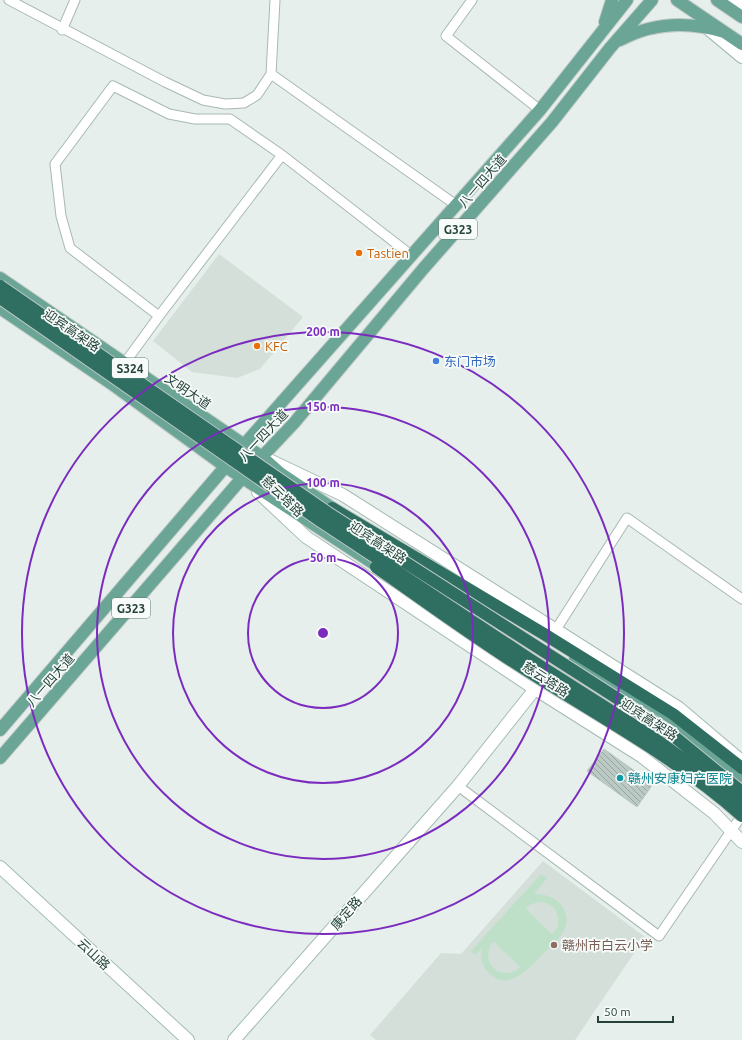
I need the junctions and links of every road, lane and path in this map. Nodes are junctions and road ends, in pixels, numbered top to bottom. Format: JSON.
{"nodes":[{"id":1,"x":9,"y":0,"type":"edge"},
{"id":2,"x":75,"y":0,"type":"edge"},
{"id":3,"x":275,"y":0,"type":"edge"},
{"id":4,"x":472,"y":0,"type":"edge"},
{"id":5,"x":612,"y":0,"type":"edge"},
{"id":6,"x":627,"y":0,"type":"edge"},
{"id":7,"x":652,"y":0,"type":"edge"},
{"id":8,"x":676,"y":0,"type":"edge"},
{"id":9,"x":717,"y":0,"type":"edge"},
{"id":10,"x":728,"y":0,"type":"edge"},
{"id":11,"x":742,"y":6,"type":"edge"},
{"id":12,"x":742,"y":17,"type":"edge"},
{"id":13,"x":707,"y":27,"type":"junction"},
{"id":14,"x":62,"y":30,"type":"junction"},
{"id":15,"x":724,"y":32,"type":"junction"},
{"id":16,"x":595,"y":40,"type":"junction"},
{"id":17,"x":742,"y":44,"type":"edge"},
{"id":18,"x":610,"y":48,"type":"junction"},
{"id":19,"x":742,"y":57,"type":"edge"},
{"id":20,"x":271,"y":74,"type":"junction"},
{"id":21,"x":540,"y":110,"type":"junction"},
{"id":22,"x":282,"y":155,"type":"junction"},
{"id":23,"x":456,"y":205,"type":"junction"},
{"id":24,"x":411,"y":255,"type":"junction"},
{"id":25,"x":0,"y":278,"type":"edge"},
{"id":26,"x":0,"y":286,"type":"edge"},
{"id":27,"x":0,"y":298,"type":"edge"},
{"id":28,"x":0,"y":308,"type":"edge"},
{"id":29,"x":159,"y":316,"type":"junction"},
{"id":30,"x":124,"y":364,"type":"junction"},
{"id":31,"x":243,"y":446,"type":"junction"},
{"id":32,"x":262,"y":457,"type":"junction"},
{"id":33,"x":226,"y":467,"type":"junction"},
{"id":34,"x":243,"y":477,"type":"junction"},
{"id":35,"x":332,"y":508,"type":"junction"},
{"id":36,"x":316,"y":526,"type":"joint"},
{"id":37,"x":742,"y":599,"type":"edge"},
{"id":38,"x":555,"y":630,"type":"junction"},
{"id":39,"x":535,"y":689,"type":"junction"},
{"id":40,"x":0,"y":730,"type":"edge"},
{"id":41,"x":0,"y":758,"type":"edge"},
{"id":42,"x":742,"y":762,"type":"edge"},
{"id":43,"x":742,"y":768,"type":"edge"},
{"id":44,"x":742,"y":776,"type":"edge"},
{"id":45,"x":458,"y":786,"type":"junction"},
{"id":46,"x":742,"y":792,"type":"edge"},
{"id":47,"x":742,"y":806,"type":"edge"},
{"id":48,"x":741,"y":819,"type":"edge"},
{"id":49,"x":730,"y":830,"type":"junction"},
{"id":50,"x":742,"y":842,"type":"edge"},
{"id":51,"x":0,"y":867,"type":"edge"},
{"id":52,"x":188,"y":1040,"type":"edge"},
{"id":53,"x":234,"y":1040,"type":"edge"}],
"edges":[{"from":1,"to":14,"type":"street"},
{"from":2,"to":14,"type":"street"},
{"from":3,"to":20,"type":"street"},
{"from":4,"to":21,"type":"street"},
{"from":5,"to":16,"type":"main road"},
{"from":6,"to":16,"type":"main road","name":"八一四大道","number":"G323"},
{"from":7,"to":18,"type":"main road","name":"八一四大道","number":"G323"},
{"from":8,"to":13,"type":"street"},
{"from":8,"to":15,"type":"main road"},
{"from":9,"to":12,"type":"main road"},
{"from":10,"to":11,"type":"street"},
{"from":10,"to":12,"type":"main road"},
{"from":13,"to":15,"type":"main road"},
{"from":13,"to":18,"type":"main road"},
{"from":13,"to":19,"type":"street"},
{"from":14,"to":20,"type":"street"},
{"from":15,"to":17,"type":"main road"},
{"from":16,"to":21,"type":"main road","name":"八一四大道","number":"G323"},
{"from":18,"to":32,"type":"main road","name":"八一四大道","number":"G323"},
{"from":20,"to":23,"type":"street"},
{"from":21,"to":23,"type":"main road","name":"八一四大道","number":"G323"},
{"from":22,"to":24,"type":"street"},
{"from":22,"to":29,"type":"street"},
{"from":22,"to":29,"type":"street"},
{"from":23,"to":24,"type":"main road","name":"八一四大道","number":"G323"},
{"from":24,"to":31,"type":"main road","name":"八一四大道","number":"G323"},
{"from":25,"to":30,"type":"main road","name":"文明大道","number":"S324"},
{"from":26,"to":46,"type":"highway","name":"迎宾高架路","bridge":true},
{"from":27,"to":47,"type":"highway","name":"迎宾高架路","bridge":true},
{"from":28,"to":33,"type":"main road","number":"S324"},
{"from":29,"to":30,"type":"street"},
{"from":30,"to":31,"type":"main road","name":"文明大道","number":"S324"},
{"from":31,"to":32,"type":"main road","name":"文明大道","number":"S324"},
{"from":31,"to":33,"type":"main road","name":"八一四大道","number":"G323"},
{"from":32,"to":34,"type":"main road","name":"八一四大道","number":"G323"},
{"from":32,"to":35,"type":"main road","name":"慈云塔路"},
{"from":32,"to":38,"type":"street","name":"慈云塔路"},
{"from":33,"to":34,"type":"main road","number":"S324"},
{"from":33,"to":40,"type":"main road","name":"八一四大道","number":"G323"},
{"from":34,"to":36,"type":"main road","name":"慈云塔路"},
{"from":34,"to":39,"type":"street","name":"慈云塔路"},
{"from":34,"to":41,"type":"main road","name":"八一四大道","number":"G323"},
{"from":35,"to":43,"type":"highway"},
{"from":35,"to":44,"type":"main road","name":"慈云塔路"},
{"from":36,"to":48,"type":"highway","bridge":true},
{"from":37,"to":38,"type":"street"},
{"from":38,"to":42,"type":"street","name":"慈云塔路"},
{"from":39,"to":45,"type":"street","name":"康定路"},
{"from":39,"to":49,"type":"street","name":"慈云塔路"},
{"from":45,"to":49,"type":"street"},
{"from":45,"to":53,"type":"street","name":"康定路"},
{"from":48,"to":49,"type":"street"},
{"from":49,"to":50,"type":"street","name":"慈云塔路"},
{"from":51,"to":52,"type":"street","name":"云山路"}]}
